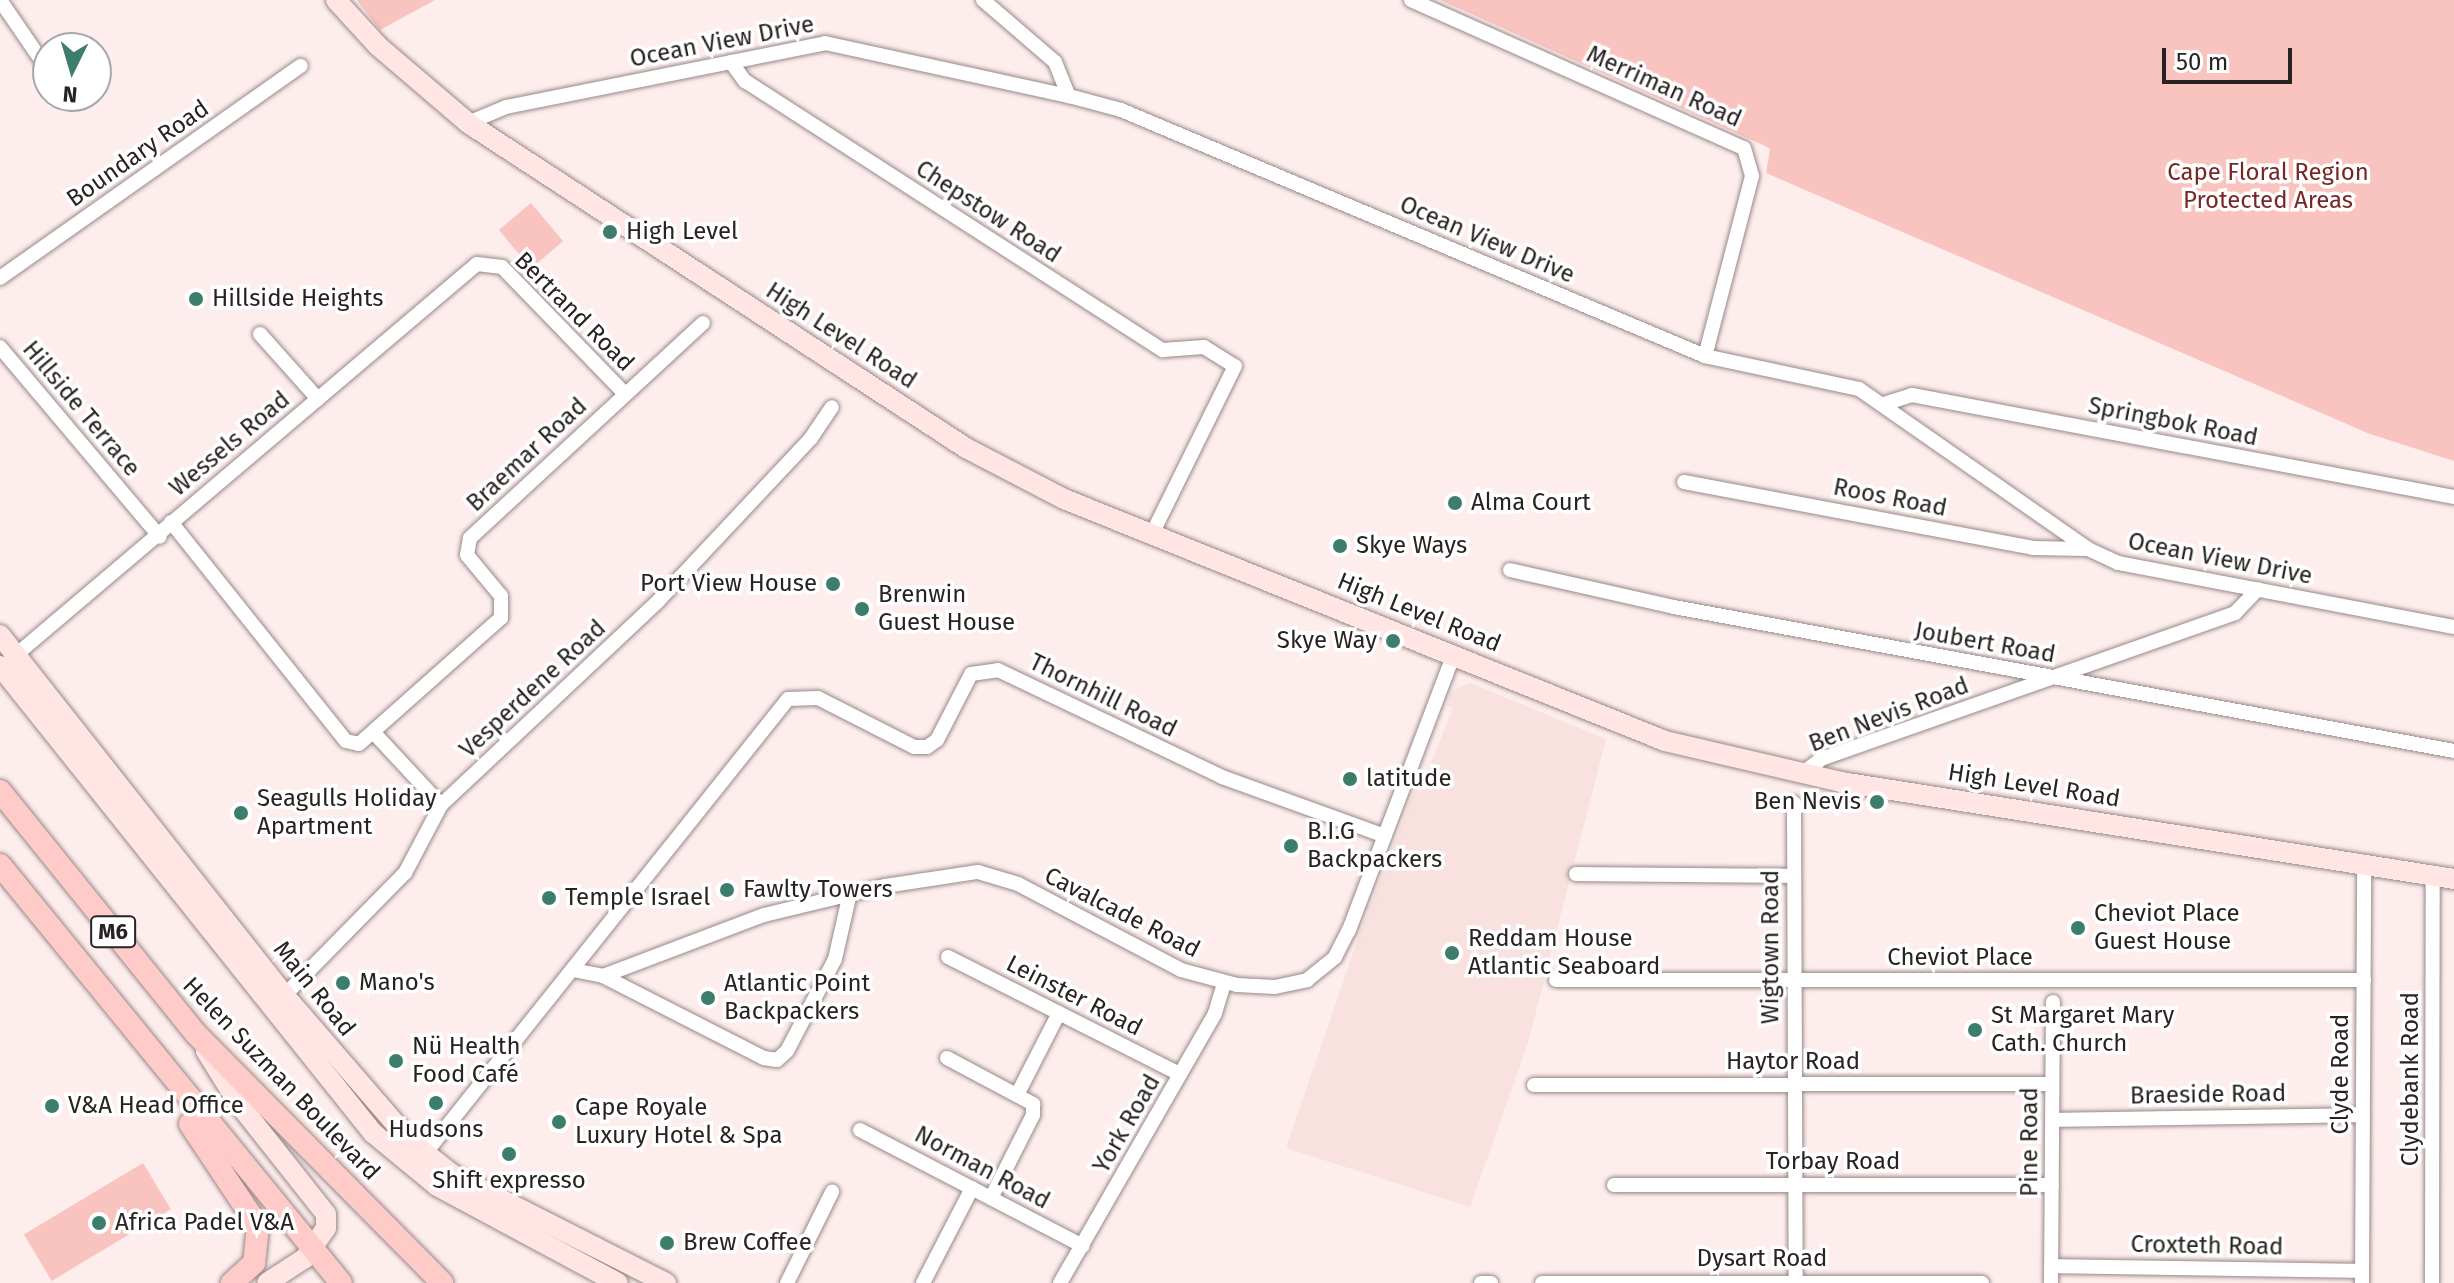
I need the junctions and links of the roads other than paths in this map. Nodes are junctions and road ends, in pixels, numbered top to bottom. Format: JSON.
{"nodes":[{"id":1,"x":0,"y":0,"type":"edge"},
{"id":2,"x":336,"y":0,"type":"edge"},
{"id":3,"x":983,"y":0,"type":"edge"},
{"id":4,"x":1411,"y":0,"type":"edge"},
{"id":5,"x":32,"y":47,"type":"edge"},
{"id":6,"x":731,"y":62,"type":"junction"},
{"id":7,"x":301,"y":66,"type":"dead end"},
{"id":8,"x":1069,"y":96,"type":"junction"},
{"id":9,"x":468,"y":123,"type":"junction"},
{"id":10,"x":492,"y":262,"type":"joint"},
{"id":11,"x":0,"y":278,"type":"edge"},
{"id":12,"x":703,"y":323,"type":"dead end"},
{"id":13,"x":260,"y":334,"type":"dead end"},
{"id":14,"x":0,"y":347,"type":"edge"},
{"id":15,"x":1705,"y":356,"type":"junction"},
{"id":16,"x":625,"y":394,"type":"junction"},
{"id":17,"x":318,"y":399,"type":"junction"},
{"id":18,"x":1884,"y":404,"type":"junction"},
{"id":19,"x":832,"y":407,"type":"dead end"},
{"id":20,"x":1684,"y":482,"type":"dead end"},
{"id":21,"x":2454,"y":497,"type":"edge"},
{"id":22,"x":171,"y":522,"type":"junction"},
{"id":23,"x":1152,"y":534,"type":"junction"},
{"id":24,"x":160,"y":537,"type":"junction"},
{"id":25,"x":2088,"y":549,"type":"junction"},
{"id":26,"x":1510,"y":570,"type":"dead end"},
{"id":27,"x":2258,"y":589,"type":"junction"},
{"id":28,"x":2454,"y":627,"type":"edge"},
{"id":29,"x":0,"y":635,"type":"edge"},
{"id":30,"x":1454,"y":654,"type":"junction"},
{"id":31,"x":6,"y":663,"type":"edge"},
{"id":32,"x":2058,"y":677,"type":"junction"},
{"id":33,"x":375,"y":734,"type":"junction"},
{"id":34,"x":2454,"y":751,"type":"edge"},
{"id":35,"x":1800,"y":775,"type":"junction"},
{"id":36,"x":0,"y":791,"type":"edge"},
{"id":37,"x":1794,"y":803,"type":"dead end"},
{"id":38,"x":441,"y":805,"type":"junction"},
{"id":39,"x":1385,"y":836,"type":"junction"},
{"id":40,"x":0,"y":865,"type":"edge"},
{"id":41,"x":2364,"y":865,"type":"junction"},
{"id":42,"x":1576,"y":874,"type":"dead end"},
{"id":43,"x":1793,"y":876,"type":"junction"},
{"id":44,"x":2433,"y":876,"type":"junction"},
{"id":45,"x":2454,"y":879,"type":"edge"},
{"id":46,"x":850,"y":893,"type":"junction"},
{"id":47,"x":948,"y":957,"type":"dead end"},
{"id":48,"x":573,"y":970,"type":"junction"},
{"id":49,"x":603,"y":976,"type":"junction"},
{"id":50,"x":1793,"y":979,"type":"junction"},
{"id":51,"x":1556,"y":980,"type":"dead end"},
{"id":52,"x":2364,"y":980,"type":"junction"},
{"id":53,"x":1224,"y":983,"type":"junction"},
{"id":54,"x":278,"y":1001,"type":"junction"},
{"id":55,"x":2053,"y":1002,"type":"dead end"},
{"id":56,"x":1059,"y":1013,"type":"junction"},
{"id":57,"x":196,"y":1034,"type":"junction"},
{"id":58,"x":947,"y":1058,"type":"dead end"},
{"id":59,"x":161,"y":1066,"type":"junction"},
{"id":60,"x":1180,"y":1074,"type":"junction"},
{"id":61,"x":1794,"y":1084,"type":"junction"},
{"id":62,"x":2052,"y":1084,"type":"junction"},
{"id":63,"x":1534,"y":1085,"type":"dead end"},
{"id":64,"x":1018,"y":1093,"type":"junction"},
{"id":65,"x":2363,"y":1115,"type":"junction"},
{"id":66,"x":2053,"y":1120,"type":"junction"},
{"id":67,"x":860,"y":1130,"type":"dead end"},
{"id":68,"x":419,"y":1161,"type":"junction"},
{"id":69,"x":1795,"y":1184,"type":"junction"},
{"id":70,"x":1614,"y":1185,"type":"dead end"},
{"id":71,"x":2052,"y":1185,"type":"junction"},
{"id":72,"x":972,"y":1188,"type":"junction"},
{"id":73,"x":832,"y":1192,"type":"dead end"},
{"id":74,"x":991,"y":1198,"type":"junction"},
{"id":75,"x":1083,"y":1246,"type":"junction"},
{"id":76,"x":311,"y":1250,"type":"junction"},
{"id":77,"x":582,"y":1254,"type":"junction"},
{"id":78,"x":2051,"y":1266,"type":"junction"},
{"id":79,"x":2362,"y":1277,"type":"edge"},
{"id":80,"x":1796,"y":1282,"type":"edge"},
{"id":81,"x":232,"y":1283,"type":"edge"},
{"id":82,"x":267,"y":1283,"type":"edge"},
{"id":83,"x":341,"y":1283,"type":"edge"},
{"id":84,"x":442,"y":1283,"type":"edge"},
{"id":85,"x":618,"y":1283,"type":"edge"},
{"id":86,"x":666,"y":1283,"type":"edge"},
{"id":87,"x":787,"y":1283,"type":"edge"},
{"id":88,"x":923,"y":1283,"type":"edge"},
{"id":89,"x":1060,"y":1283,"type":"edge"},
{"id":90,"x":1481,"y":1283,"type":"edge"},
{"id":91,"x":1491,"y":1283,"type":"edge"},
{"id":92,"x":1542,"y":1283,"type":"edge"},
{"id":93,"x":1982,"y":1283,"type":"edge"},
{"id":94,"x":2051,"y":1283,"type":"edge"},
{"id":95,"x":2432,"y":1283,"type":"edge"}],
"edges":[{"from":1,"to":5,"type":"street"},
{"from":2,"to":9,"type":"street","name":"High Level Road"},
{"from":3,"to":8,"type":"street"},
{"from":4,"to":15,"type":"street","name":"Merriman Road"},
{"from":6,"to":8,"type":"street","name":"Ocean View Drive"},
{"from":6,"to":9,"type":"street","name":"Ocean View Drive"},
{"from":6,"to":23,"type":"street","name":"Chepstow Road"},
{"from":7,"to":11,"type":"street","name":"Boundary Road"},
{"from":8,"to":15,"type":"street","name":"Ocean View Drive"},
{"from":9,"to":23,"type":"street","name":"High Level Road"},
{"from":10,"to":16,"type":"street","name":"Bertrand Road"},
{"from":10,"to":17,"type":"street","name":"Wessels Road"},
{"from":12,"to":16,"type":"street","name":"Braemar Road"},
{"from":13,"to":17,"type":"street"},
{"from":14,"to":24,"type":"street","name":"Hillside Terrace"},
{"from":15,"to":18,"type":"street","name":"Ocean View Drive"},
{"from":16,"to":33,"type":"street","name":"Braemar Road"},
{"from":17,"to":22,"type":"street","name":"Wessels Road"},
{"from":18,"to":21,"type":"street","name":"Springbok Road"},
{"from":18,"to":25,"type":"street","name":"Ocean View Drive"},
{"from":19,"to":38,"type":"street","name":"Vesperdene Road"},
{"from":20,"to":25,"type":"street","name":"Roos Road"},
{"from":22,"to":24,"type":"street","name":"Wessels Road"},
{"from":22,"to":33,"type":"street"},
{"from":23,"to":30,"type":"street","name":"High Level Road"},
{"from":24,"to":31,"type":"street","name":"Wessels Road"},
{"from":25,"to":27,"type":"street","name":"Ocean View Drive"},
{"from":26,"to":32,"type":"street","name":"Joubert Road"},
{"from":27,"to":28,"type":"street","name":"Ocean View Drive"},
{"from":27,"to":32,"type":"street","name":"Ben Nevis Road"},
{"from":29,"to":31,"type":"street","name":"Main Road"},
{"from":30,"to":35,"type":"street","name":"High Level Road"},
{"from":30,"to":39,"type":"street","name":"Cavalcade Road"},
{"from":31,"to":54,"type":"street","name":"Main Road"},
{"from":32,"to":34,"type":"street","name":"Joubert Road"},
{"from":32,"to":35,"type":"street","name":"Ben Nevis Road"},
{"from":33,"to":38,"type":"street"},
{"from":35,"to":41,"type":"street","name":"High Level Road"},
{"from":36,"to":57,"type":"main road","name":"Helen Suzman Boulevard","number":"M6"},
{"from":37,"to":43,"type":"street","name":"Wigtown Road"},
{"from":38,"to":54,"type":"street","name":"Vesperdene Road"},
{"from":39,"to":48,"type":"street","name":"Thornhill Road"},
{"from":39,"to":53,"type":"street","name":"Cavalcade Road"},
{"from":40,"to":59,"type":"main road","number":"M6"},
{"from":41,"to":44,"type":"street","name":"High Level Road"},
{"from":41,"to":52,"type":"street","name":"Clyde Road"},
{"from":42,"to":43,"type":"street"},
{"from":43,"to":50,"type":"street","name":"Wigtown Road"},
{"from":44,"to":45,"type":"street","name":"High Level Road"},
{"from":44,"to":95,"type":"street","name":"Clydebank Road"},
{"from":46,"to":49,"type":"street","name":"Cavalcade Road"},
{"from":46,"to":49,"type":"street"},
{"from":46,"to":53,"type":"street","name":"Cavalcade Road"},
{"from":47,"to":56,"type":"street","name":"Leinster Road"},
{"from":48,"to":49,"type":"street"},
{"from":48,"to":68,"type":"street"},
{"from":50,"to":51,"type":"street","name":"Cheviot Place"},
{"from":50,"to":52,"type":"street","name":"Cheviot Place"},
{"from":50,"to":61,"type":"street","name":"Wigtown Road"},
{"from":52,"to":65,"type":"street","name":"Clyde Road"},
{"from":53,"to":60,"type":"street","name":"York Road"},
{"from":54,"to":68,"type":"street","name":"Main Road"},
{"from":55,"to":62,"type":"street","name":"Pine Road"},
{"from":56,"to":60,"type":"street","name":"Leinster Road"},
{"from":56,"to":64,"type":"street"},
{"from":57,"to":76,"type":"street"},
{"from":57,"to":84,"type":"main road","name":"Helen Suzman Boulevard","number":"M6"},
{"from":58,"to":64,"type":"street"},
{"from":59,"to":76,"type":"main road","number":"M6"},
{"from":59,"to":81,"type":"main road"},
{"from":60,"to":75,"type":"street","name":"York Road"},
{"from":61,"to":62,"type":"street","name":"Haytor Road"},
{"from":61,"to":63,"type":"street","name":"Haytor Road"},
{"from":61,"to":69,"type":"street","name":"Wigtown Road"},
{"from":62,"to":66,"type":"street","name":"Pine Road"},
{"from":64,"to":74,"type":"street"},
{"from":65,"to":66,"type":"street","name":"Braeside Road"},
{"from":65,"to":79,"type":"street","name":"Clyde Road"},
{"from":66,"to":71,"type":"street","name":"Pine Road"},
{"from":67,"to":72,"type":"street","name":"Norman Road"},
{"from":68,"to":77,"type":"street","name":"Main Road"},
{"from":69,"to":70,"type":"street","name":"Torbay Road"},
{"from":69,"to":71,"type":"street","name":"Torbay Road"},
{"from":69,"to":80,"type":"street","name":"Wigtown Road"},
{"from":71,"to":78,"type":"street","name":"Pine Road"},
{"from":72,"to":74,"type":"street","name":"Norman Road"},
{"from":72,"to":88,"type":"street"},
{"from":73,"to":87,"type":"street"},
{"from":74,"to":75,"type":"street","name":"Norman Road"},
{"from":75,"to":89,"type":"street","name":"York Road"},
{"from":76,"to":82,"type":"street"},
{"from":76,"to":83,"type":"main road","number":"M6"},
{"from":77,"to":85,"type":"street","name":"Main Road"},
{"from":77,"to":86,"type":"street","name":"Main Road"},
{"from":78,"to":79,"type":"street","name":"Croxteth Road"},
{"from":78,"to":94,"type":"street","name":"Pine Road"},
{"from":80,"to":92,"type":"street","name":"Dysart Road"},
{"from":80,"to":93,"type":"street","name":"Dysart Road"},
{"from":90,"to":91,"type":"street"}]}
